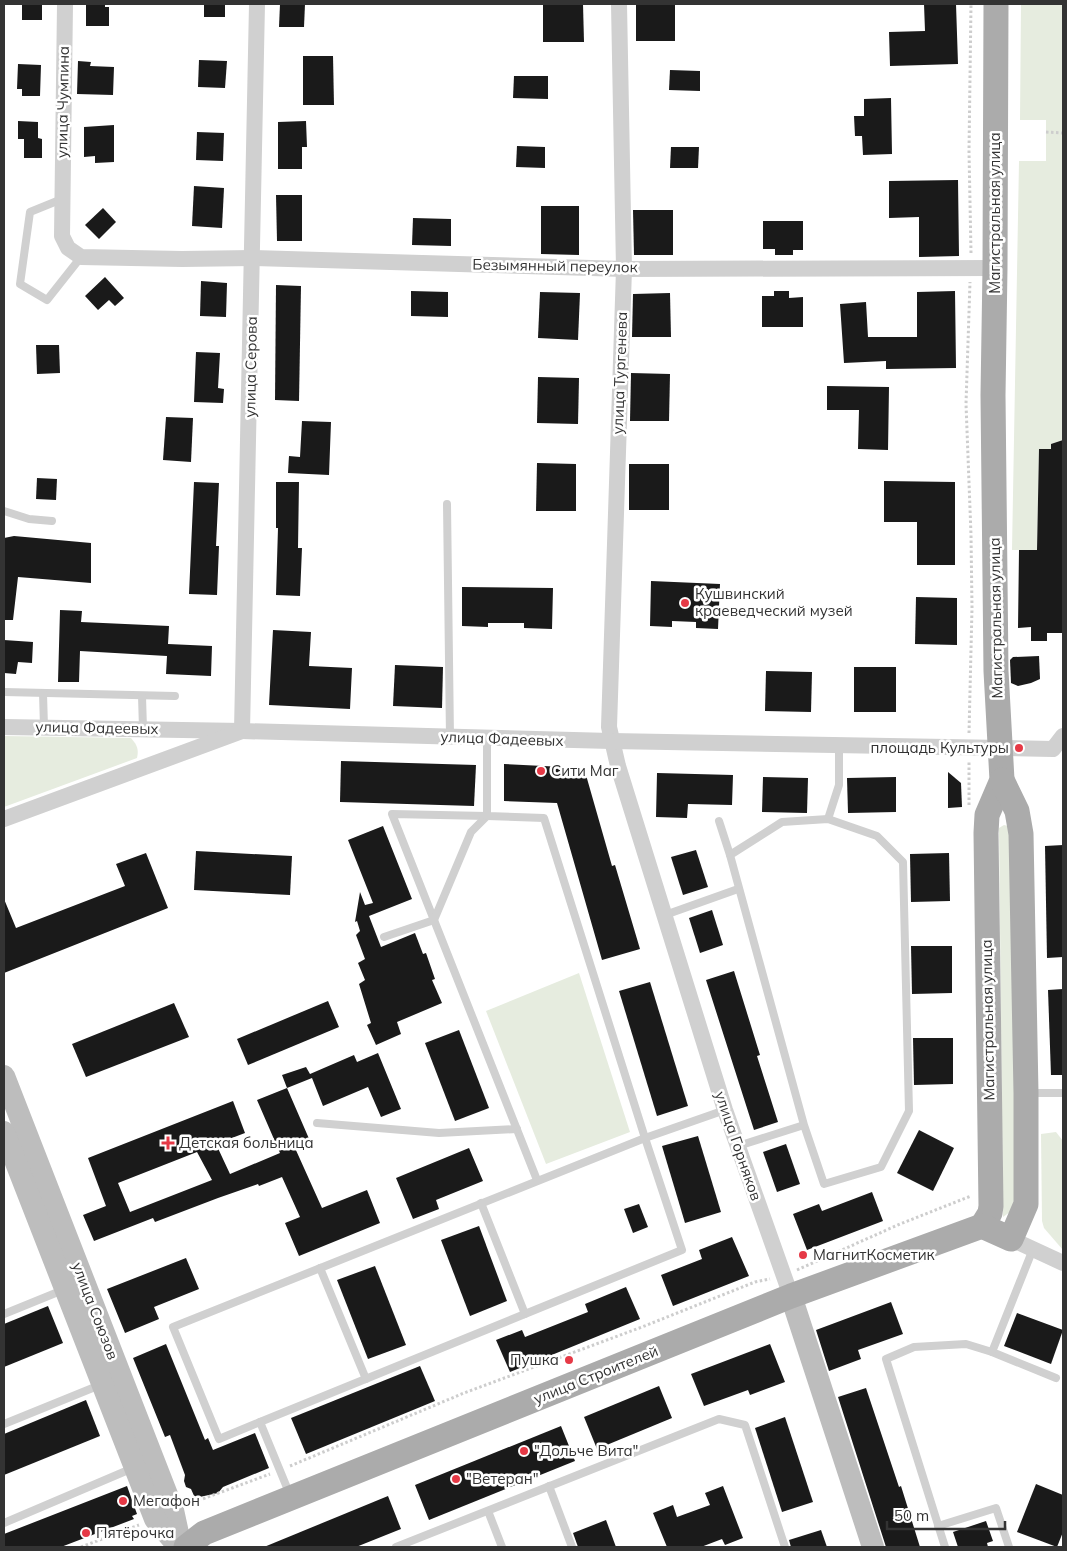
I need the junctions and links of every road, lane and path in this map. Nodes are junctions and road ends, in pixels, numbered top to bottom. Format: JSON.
{"nodes":[{"id":1,"x":65,"y":4,"type":"edge"},
{"id":2,"x":257,"y":4,"type":"edge"},
{"id":3,"x":619,"y":4,"type":"edge"},
{"id":4,"x":971,"y":4,"type":"edge"},
{"id":5,"x":996,"y":4,"type":"edge"},
{"id":6,"x":1046,"y":132,"type":"dead end"},
{"id":7,"x":1063,"y":133,"type":"edge"},
{"id":8,"x":62,"y":200,"type":"junction"},
{"id":9,"x":81,"y":257,"type":"junction"},
{"id":10,"x":253,"y":258,"type":"junction"},
{"id":11,"x":983,"y":268,"type":"junction"},
{"id":12,"x":624,"y":269,"type":"junction"},
{"id":13,"x":447,"y":504,"type":"dead end"},
{"id":14,"x":4,"y":511,"type":"edge"},
{"id":15,"x":52,"y":521,"type":"dead end"},
{"id":16,"x":4,"y":692,"type":"edge"},
{"id":17,"x":43,"y":693,"type":"junction"},
{"id":18,"x":142,"y":696,"type":"junction"},
{"id":19,"x":175,"y":696,"type":"dead end"},
{"id":20,"x":4,"y":727,"type":"edge"},
{"id":21,"x":44,"y":727,"type":"junction"},
{"id":22,"x":143,"y":729,"type":"junction"},
{"id":23,"x":242,"y":730,"type":"junction"},
{"id":24,"x":1063,"y":736,"type":"edge"},
{"id":25,"x":450,"y":737,"type":"junction"},
{"id":26,"x":487,"y":738,"type":"junction"},
{"id":27,"x":611,"y":742,"type":"junction"},
{"id":28,"x":839,"y":745,"type":"junction"},
{"id":29,"x":969,"y":748,"type":"junction"},
{"id":30,"x":1000,"y":749,"type":"junction"},
{"id":31,"x":1058,"y":754,"type":"edge"},
{"id":32,"x":1002,"y":780,"type":"junction"},
{"id":33,"x":969,"y":815,"type":"dead end"},
{"id":34,"x":487,"y":816,"type":"junction"},
{"id":35,"x":4,"y":819,"type":"edge"},
{"id":36,"x":828,"y":819,"type":"junction"},
{"id":37,"x":719,"y":821,"type":"dead end"},
{"id":38,"x":730,"y":855,"type":"junction"},
{"id":39,"x":738,"y":889,"type":"junction"},
{"id":40,"x":665,"y":915,"type":"junction"},
{"id":41,"x":434,"y":920,"type":"junction"},
{"id":42,"x":384,"y":937,"type":"dead end"},
{"id":43,"x":4,"y":1076,"type":"edge"},
{"id":44,"x":1026,"y":1093,"type":"junction"},
{"id":45,"x":1063,"y":1093,"type":"edge"},
{"id":46,"x":725,"y":1110,"type":"junction"},
{"id":47,"x":318,"y":1123,"type":"dead end"},
{"id":48,"x":804,"y":1124,"type":"junction"},
{"id":49,"x":517,"y":1130,"type":"junction"},
{"id":50,"x":4,"y":1132,"type":"edge"},
{"id":51,"x":644,"y":1138,"type":"junction"},
{"id":52,"x":738,"y":1146,"type":"junction"},
{"id":53,"x":537,"y":1180,"type":"junction"},
{"id":54,"x":972,"y":1195,"type":"dead end"},
{"id":55,"x":481,"y":1203,"type":"junction"},
{"id":56,"x":48,"y":1217,"type":"junction"},
{"id":57,"x":982,"y":1226,"type":"junction"},
{"id":58,"x":1011,"y":1239,"type":"junction"},
{"id":59,"x":1033,"y":1250,"type":"junction"},
{"id":60,"x":1063,"y":1263,"type":"edge"},
{"id":61,"x":320,"y":1268,"type":"junction"},
{"id":62,"x":787,"y":1286,"type":"junction"},
{"id":63,"x":65,"y":1289,"type":"junction"},
{"id":64,"x":4,"y":1314,"type":"edge"},
{"id":65,"x":525,"y":1314,"type":"junction"},
{"id":66,"x":100,"y":1352,"type":"junction"},
{"id":67,"x":992,"y":1352,"type":"junction"},
{"id":68,"x":1056,"y":1378,"type":"dead end"},
{"id":69,"x":366,"y":1379,"type":"junction"},
{"id":70,"x":102,"y":1384,"type":"junction"},
{"id":71,"x":260,"y":1422,"type":"junction"},
{"id":72,"x":4,"y":1424,"type":"edge"},
{"id":73,"x":135,"y":1468,"type":"junction"},
{"id":74,"x":280,"y":1470,"type":"junction"},
{"id":75,"x":549,"y":1486,"type":"junction"},
{"id":76,"x":291,"y":1497,"type":"junction"},
{"id":77,"x":488,"y":1511,"type":"junction"},
{"id":78,"x":164,"y":1515,"type":"junction"},
{"id":79,"x":4,"y":1523,"type":"edge"},
{"id":80,"x":938,"y":1526,"type":"junction"},
{"id":81,"x":81,"y":1547,"type":"edge"},
{"id":82,"x":180,"y":1547,"type":"edge"},
{"id":83,"x":186,"y":1547,"type":"edge"},
{"id":84,"x":396,"y":1547,"type":"edge"},
{"id":85,"x":502,"y":1547,"type":"edge"},
{"id":86,"x":572,"y":1547,"type":"edge"},
{"id":87,"x":785,"y":1547,"type":"edge"},
{"id":88,"x":873,"y":1547,"type":"edge"},
{"id":89,"x":945,"y":1547,"type":"edge"},
{"id":90,"x":1009,"y":1547,"type":"edge"}],
"edges":[{"from":1,"to":8,"type":"street","name":"улица Чумпина"},
{"from":2,"to":10,"type":"street","name":"улица Серова"},
{"from":3,"to":12,"type":"street","name":"улица Тургенева"},
{"from":4,"to":11,"type":"path"},
{"from":5,"to":11,"type":"main road","name":"Магистральная улица"},
{"from":6,"to":7,"type":"path"},
{"from":8,"to":9,"type":"street","name":"улица Чумпина"},
{"from":8,"to":9,"type":"lane"},
{"from":9,"to":10,"type":"street","name":"Безымянный переулок"},
{"from":10,"to":12,"type":"street","name":"Безымянный переулок"},
{"from":10,"to":23,"type":"street","name":"улица Серова"},
{"from":11,"to":12,"type":"street","name":"Безымянный переулок"},
{"from":11,"to":29,"type":"path"},
{"from":11,"to":30,"type":"main road","name":"Магистральная улица"},
{"from":12,"to":27,"type":"street","name":"улица Тургенева"},
{"from":13,"to":25,"type":"lane"},
{"from":14,"to":15,"type":"lane"},
{"from":16,"to":17,"type":"lane"},
{"from":17,"to":18,"type":"lane"},
{"from":17,"to":21,"type":"lane"},
{"from":18,"to":19,"type":"lane"},
{"from":18,"to":22,"type":"lane"},
{"from":20,"to":21,"type":"street","name":"улица Фадеевых"},
{"from":21,"to":22,"type":"street","name":"улица Фадеевых"},
{"from":22,"to":23,"type":"street","name":"улица Фадеевых"},
{"from":23,"to":25,"type":"street","name":"улица Фадеевых"},
{"from":23,"to":35,"type":"street"},
{"from":24,"to":31,"type":"street"},
{"from":25,"to":26,"type":"street","name":"улица Фадеевых"},
{"from":26,"to":27,"type":"street","name":"улица Фадеевых"},
{"from":26,"to":34,"type":"lane"},
{"from":27,"to":28,"type":"street","name":"улица Фадеевых"},
{"from":27,"to":40,"type":"street","name":"улица Горняков"},
{"from":28,"to":29,"type":"street","name":"улица Фадеевых"},
{"from":28,"to":36,"type":"lane"},
{"from":29,"to":30,"type":"street","name":"улица Фадеевых"},
{"from":29,"to":33,"type":"path"},
{"from":30,"to":31,"type":"street"},
{"from":30,"to":32,"type":"main road","name":"Магистральная улица"},
{"from":32,"to":44,"type":"main road"},
{"from":32,"to":57,"type":"main road","name":"Магистральная улица"},
{"from":34,"to":41,"type":"lane"},
{"from":34,"to":41,"type":"lane"},
{"from":34,"to":51,"type":"lane"},
{"from":36,"to":38,"type":"lane"},
{"from":36,"to":48,"type":"lane"},
{"from":37,"to":38,"type":"lane"},
{"from":38,"to":39,"type":"lane"},
{"from":39,"to":40,"type":"lane"},
{"from":39,"to":48,"type":"lane"},
{"from":40,"to":46,"type":"street","name":"улица Горняков"},
{"from":41,"to":42,"type":"lane"},
{"from":41,"to":49,"type":"lane"},
{"from":43,"to":56,"type":"street","name":"улица Союзов"},
{"from":44,"to":45,"type":"lane"},
{"from":44,"to":58,"type":"main road"},
{"from":46,"to":51,"type":"lane"},
{"from":46,"to":52,"type":"street","name":"улица Горняков"},
{"from":47,"to":49,"type":"lane"},
{"from":48,"to":52,"type":"lane"},
{"from":49,"to":53,"type":"lane"},
{"from":50,"to":56,"type":"street","name":"улица Союзов"},
{"from":51,"to":53,"type":"lane"},
{"from":51,"to":65,"type":"lane"},
{"from":52,"to":62,"type":"street","name":"улица Горняков"},
{"from":53,"to":55,"type":"lane"},
{"from":54,"to":62,"type":"path"},
{"from":55,"to":61,"type":"lane"},
{"from":55,"to":65,"type":"lane"},
{"from":56,"to":63,"type":"street","name":"улица Союзов"},
{"from":56,"to":66,"type":"street","name":"улица Союзов"},
{"from":57,"to":58,"type":"main road"},
{"from":57,"to":62,"type":"main road","name":"улица Строителей"},
{"from":58,"to":59,"type":"street"},
{"from":59,"to":60,"type":"street"},
{"from":59,"to":67,"type":"lane"},
{"from":61,"to":69,"type":"lane"},
{"from":61,"to":71,"type":"lane"},
{"from":62,"to":74,"type":"path"},
{"from":62,"to":76,"type":"main road","name":"улица Строителей"},
{"from":62,"to":88,"type":"street","name":"улица Горняков"},
{"from":63,"to":64,"type":"lane"},
{"from":63,"to":66,"type":"street","name":"улица Союзов"},
{"from":65,"to":69,"type":"lane"},
{"from":66,"to":70,"type":"street","name":"улица Союзов"},
{"from":66,"to":78,"type":"street","name":"улица Союзов"},
{"from":67,"to":68,"type":"lane"},
{"from":67,"to":80,"type":"lane"},
{"from":69,"to":71,"type":"lane"},
{"from":70,"to":72,"type":"lane"},
{"from":70,"to":73,"type":"street","name":"улица Союзов"},
{"from":71,"to":74,"type":"lane"},
{"from":73,"to":78,"type":"street","name":"улица Союзов"},
{"from":73,"to":79,"type":"lane"},
{"from":74,"to":76,"type":"lane"},
{"from":74,"to":78,"type":"path"},
{"from":75,"to":77,"type":"lane"},
{"from":75,"to":86,"type":"lane"},
{"from":75,"to":87,"type":"lane"},
{"from":76,"to":83,"type":"main road","name":"улица Строителей"},
{"from":77,"to":84,"type":"lane"},
{"from":77,"to":85,"type":"lane"},
{"from":78,"to":81,"type":"path"},
{"from":78,"to":82,"type":"street","name":"улица Союзов"},
{"from":80,"to":89,"type":"lane"},
{"from":80,"to":90,"type":"lane"}]}
